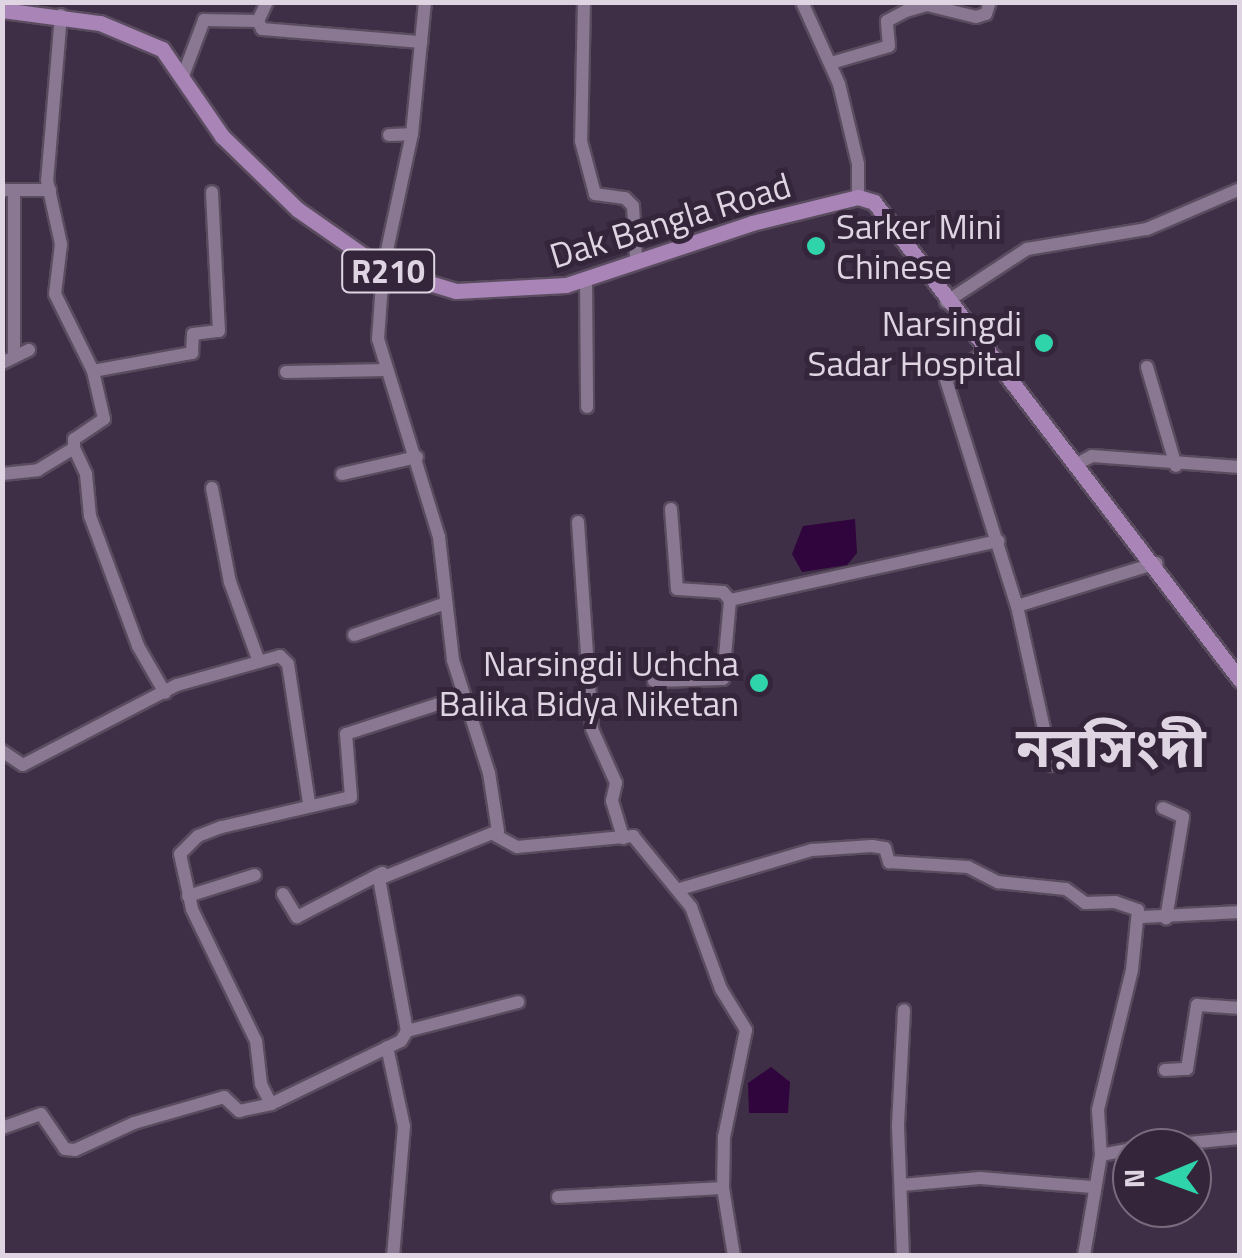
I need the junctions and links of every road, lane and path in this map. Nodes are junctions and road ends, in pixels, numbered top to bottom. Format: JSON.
{"nodes":[{"id":1,"x":266,"y":2,"type":"edge"},
{"id":2,"x":425,"y":2,"type":"edge"},
{"id":3,"x":584,"y":2,"type":"edge"},
{"id":4,"x":802,"y":2,"type":"edge"},
{"id":5,"x":990,"y":2,"type":"edge"},
{"id":6,"x":36,"y":7,"type":"edge"},
{"id":7,"x":2,"y":10,"type":"edge"},
{"id":8,"x":61,"y":15,"type":"junction"},
{"id":9,"x":258,"y":21,"type":"junction"},
{"id":10,"x":422,"y":42,"type":"junction"},
{"id":11,"x":832,"y":62,"type":"junction"},
{"id":12,"x":184,"y":76,"type":"junction"},
{"id":13,"x":412,"y":134,"type":"junction"},
{"id":14,"x":389,"y":135,"type":"dead end"},
{"id":15,"x":1240,"y":188,"type":"edge"},
{"id":16,"x":8,"y":190,"type":"edge"},
{"id":17,"x":50,"y":190,"type":"junction"},
{"id":18,"x":212,"y":192,"type":"dead end"},
{"id":19,"x":858,"y":197,"type":"junction"},
{"id":20,"x":636,"y":257,"type":"junction"},
{"id":21,"x":383,"y":269,"type":"junction"},
{"id":22,"x":586,"y":280,"type":"junction"},
{"id":23,"x":949,"y":299,"type":"junction"},
{"id":24,"x":29,"y":350,"type":"dead end"},
{"id":25,"x":987,"y":350,"type":"junction"},
{"id":26,"x":8,"y":360,"type":"edge"},
{"id":27,"x":1147,"y":367,"type":"dead end"},
{"id":28,"x":387,"y":370,"type":"junction"},
{"id":29,"x":92,"y":372,"type":"junction"},
{"id":30,"x":286,"y":372,"type":"dead end"},
{"id":31,"x":587,"y":407,"type":"dead end"},
{"id":32,"x":74,"y":448,"type":"junction"},
{"id":33,"x":417,"y":457,"type":"junction"},
{"id":34,"x":1078,"y":463,"type":"junction"},
{"id":35,"x":1176,"y":466,"type":"junction"},
{"id":36,"x":1240,"y":467,"type":"edge"},
{"id":37,"x":2,"y":474,"type":"edge"},
{"id":38,"x":342,"y":474,"type":"dead end"},
{"id":39,"x":212,"y":488,"type":"dead end"},
{"id":40,"x":671,"y":509,"type":"dead end"},
{"id":41,"x":578,"y":522,"type":"dead end"},
{"id":42,"x":999,"y":541,"type":"junction"},
{"id":43,"x":1154,"y":566,"type":"junction"},
{"id":44,"x":730,"y":600,"type":"junction"},
{"id":45,"x":446,"y":604,"type":"junction"},
{"id":46,"x":1016,"y":606,"type":"junction"},
{"id":47,"x":354,"y":635,"type":"dead end"},
{"id":48,"x":258,"y":658,"type":"junction"},
{"id":49,"x":1240,"y":667,"type":"edge"},
{"id":50,"x":1240,"y":680,"type":"edge"},
{"id":51,"x":654,"y":682,"type":"dead end"},
{"id":52,"x":164,"y":693,"type":"junction"},
{"id":53,"x":463,"y":696,"type":"junction"},
{"id":54,"x":2,"y":751,"type":"edge"},
{"id":55,"x":1052,"y":765,"type":"dead end"},
{"id":56,"x":309,"y":803,"type":"junction"},
{"id":57,"x":1163,"y":808,"type":"dead end"},
{"id":58,"x":495,"y":835,"type":"junction"},
{"id":59,"x":623,"y":838,"type":"junction"},
{"id":60,"x":382,"y":873,"type":"junction"},
{"id":61,"x":255,"y":874,"type":"dead end"},
{"id":62,"x":680,"y":890,"type":"junction"},
{"id":63,"x":283,"y":894,"type":"dead end"},
{"id":64,"x":188,"y":896,"type":"junction"},
{"id":65,"x":1240,"y":912,"type":"edge"},
{"id":66,"x":1142,"y":917,"type":"junction"},
{"id":67,"x":1166,"y":919,"type":"junction"},
{"id":68,"x":518,"y":1002,"type":"dead end"},
{"id":69,"x":1240,"y":1008,"type":"edge"},
{"id":70,"x":904,"y":1010,"type":"dead end"},
{"id":71,"x":408,"y":1031,"type":"junction"},
{"id":72,"x":387,"y":1047,"type":"junction"},
{"id":73,"x":1165,"y":1070,"type":"dead end"},
{"id":74,"x":271,"y":1104,"type":"junction"},
{"id":75,"x":2,"y":1128,"type":"edge"},
{"id":76,"x":1240,"y":1138,"type":"edge"},
{"id":77,"x":1212,"y":1141,"type":"edge"},
{"id":78,"x":1112,"y":1153,"type":"edge"},
{"id":79,"x":1101,"y":1155,"type":"junction"},
{"id":80,"x":902,"y":1185,"type":"junction"},
{"id":81,"x":1092,"y":1187,"type":"junction"},
{"id":82,"x":723,"y":1188,"type":"junction"},
{"id":83,"x":558,"y":1198,"type":"dead end"},
{"id":84,"x":393,"y":1256,"type":"edge"},
{"id":85,"x":734,"y":1256,"type":"edge"},
{"id":86,"x":904,"y":1256,"type":"edge"},
{"id":87,"x":1084,"y":1256,"type":"edge"}],
"edges":[{"from":1,"to":9,"type":"street"},
{"from":2,"to":10,"type":"street"},
{"from":3,"to":20,"type":"street"},
{"from":4,"to":11,"type":"street"},
{"from":5,"to":11,"type":"street"},
{"from":6,"to":7,"type":"main road","name":"Dak Bangla Road","number":"R210"},
{"from":6,"to":8,"type":"main road","name":"Dak Bangla Road","number":"R210"},
{"from":8,"to":12,"type":"main road","name":"Dak Bangla Road","number":"R210"},
{"from":8,"to":17,"type":"street"},
{"from":9,"to":10,"type":"street"},
{"from":9,"to":12,"type":"street"},
{"from":10,"to":13,"type":"street"},
{"from":11,"to":19,"type":"street"},
{"from":12,"to":21,"type":"main road","name":"Dak Bangla Road","number":"R210"},
{"from":13,"to":14,"type":"street"},
{"from":13,"to":21,"type":"street"},
{"from":15,"to":23,"type":"street"},
{"from":16,"to":17,"type":"street"},
{"from":16,"to":26,"type":"street"},
{"from":17,"to":29,"type":"street"},
{"from":18,"to":29,"type":"street"},
{"from":19,"to":20,"type":"main road","name":"Dak Bangla Road","number":"R210"},
{"from":19,"to":23,"type":"main road"},
{"from":20,"to":22,"type":"main road","name":"Dak Bangla Road","number":"R210"},
{"from":21,"to":22,"type":"main road","name":"Dak Bangla Road","number":"R210"},
{"from":21,"to":28,"type":"street"},
{"from":22,"to":31,"type":"street"},
{"from":23,"to":25,"type":"main road"},
{"from":24,"to":26,"type":"street"},
{"from":25,"to":34,"type":"main road"},
{"from":25,"to":42,"type":"street"},
{"from":27,"to":35,"type":"street"},
{"from":28,"to":30,"type":"street"},
{"from":28,"to":33,"type":"street"},
{"from":29,"to":32,"type":"street"},
{"from":32,"to":37,"type":"street"},
{"from":32,"to":52,"type":"street"},
{"from":33,"to":38,"type":"street"},
{"from":33,"to":45,"type":"street"},
{"from":34,"to":35,"type":"street"},
{"from":34,"to":43,"type":"main road"},
{"from":35,"to":36,"type":"street"},
{"from":39,"to":48,"type":"street"},
{"from":40,"to":44,"type":"street"},
{"from":41,"to":59,"type":"street"},
{"from":42,"to":44,"type":"street"},
{"from":42,"to":46,"type":"street"},
{"from":43,"to":46,"type":"street"},
{"from":43,"to":49,"type":"main road"},
{"from":43,"to":50,"type":"main road"},
{"from":44,"to":51,"type":"street"},
{"from":45,"to":47,"type":"street"},
{"from":45,"to":53,"type":"street"},
{"from":46,"to":55,"type":"street"},
{"from":48,"to":52,"type":"street"},
{"from":48,"to":56,"type":"street"},
{"from":52,"to":54,"type":"street"},
{"from":53,"to":56,"type":"street"},
{"from":53,"to":58,"type":"street"},
{"from":56,"to":64,"type":"street"},
{"from":57,"to":67,"type":"street"},
{"from":58,"to":59,"type":"street"},
{"from":58,"to":60,"type":"street"},
{"from":59,"to":62,"type":"street"},
{"from":60,"to":63,"type":"street"},
{"from":60,"to":71,"type":"street"},
{"from":61,"to":64,"type":"street"},
{"from":62,"to":66,"type":"street"},
{"from":62,"to":82,"type":"street"},
{"from":64,"to":74,"type":"street"},
{"from":65,"to":67,"type":"street"},
{"from":66,"to":67,"type":"street"},
{"from":66,"to":79,"type":"street"},
{"from":68,"to":71,"type":"street"},
{"from":69,"to":73,"type":"street"},
{"from":70,"to":80,"type":"street"},
{"from":71,"to":72,"type":"street"},
{"from":72,"to":74,"type":"street"},
{"from":72,"to":84,"type":"street"},
{"from":74,"to":75,"type":"street"},
{"from":76,"to":77,"type":"street"},
{"from":78,"to":79,"type":"street"},
{"from":79,"to":81,"type":"street"},
{"from":80,"to":81,"type":"street"},
{"from":80,"to":86,"type":"street"},
{"from":81,"to":87,"type":"street"},
{"from":82,"to":83,"type":"street"},
{"from":82,"to":85,"type":"street"}]}
